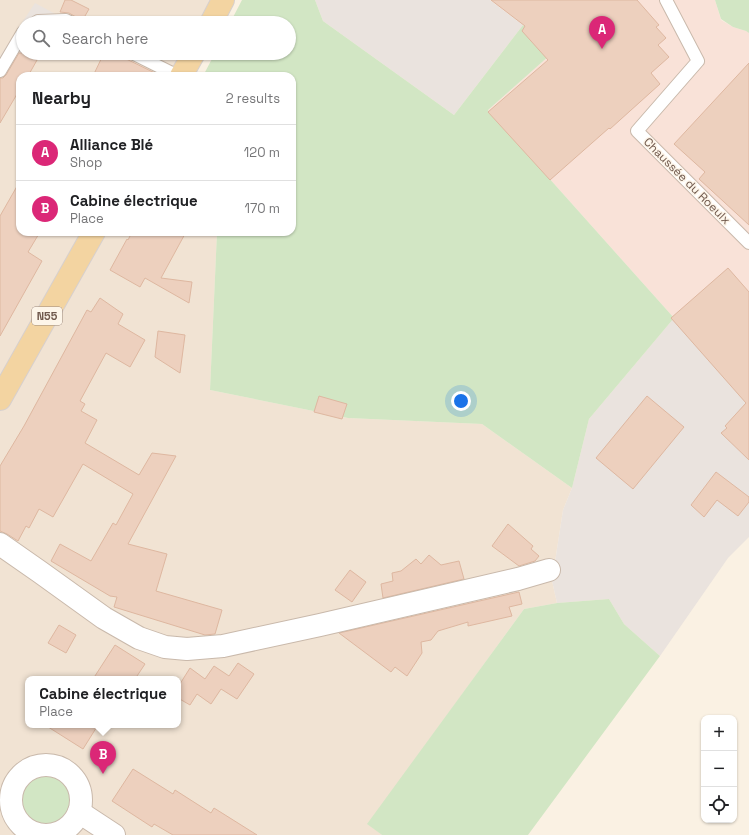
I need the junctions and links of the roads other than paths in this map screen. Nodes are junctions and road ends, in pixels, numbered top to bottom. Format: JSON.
{"nodes":[{"id":1,"x":223,"y":0,"type":"edge"},
{"id":2,"x":666,"y":0,"type":"edge"},
{"id":3,"x":214,"y":16,"type":"edge"},
{"id":4,"x":16,"y":44,"type":"edge"},
{"id":5,"x":146,"y":60,"type":"edge"},
{"id":6,"x":190,"y":60,"type":"edge"},
{"id":7,"x":0,"y":71,"type":"edge"},
{"id":8,"x":170,"y":72,"type":"edge"},
{"id":9,"x":183,"y":72,"type":"edge"},
{"id":10,"x":92,"y":236,"type":"edge"},
{"id":11,"x":749,"y":243,"type":"edge"},
{"id":12,"x":0,"y":399,"type":"edge"},
{"id":13,"x":0,"y":544,"type":"edge"},
{"id":14,"x":550,"y":570,"type":"dead end"},
{"id":15,"x":79,"y":812,"type":"dead end"},
{"id":16,"x":114,"y":835,"type":"edge"}],
"edges":[{"from":1,"to":3,"type":"main road"},
{"from":2,"to":11,"type":"lane","name":"Chaussée du Roeulx"},
{"from":4,"to":7,"type":"lane"},
{"from":5,"to":8,"type":"lane"},
{"from":6,"to":9,"type":"main road"},
{"from":10,"to":12,"type":"main road","number":"N55"},
{"from":13,"to":14,"type":"street"},
{"from":15,"to":16,"type":"street"}]}
